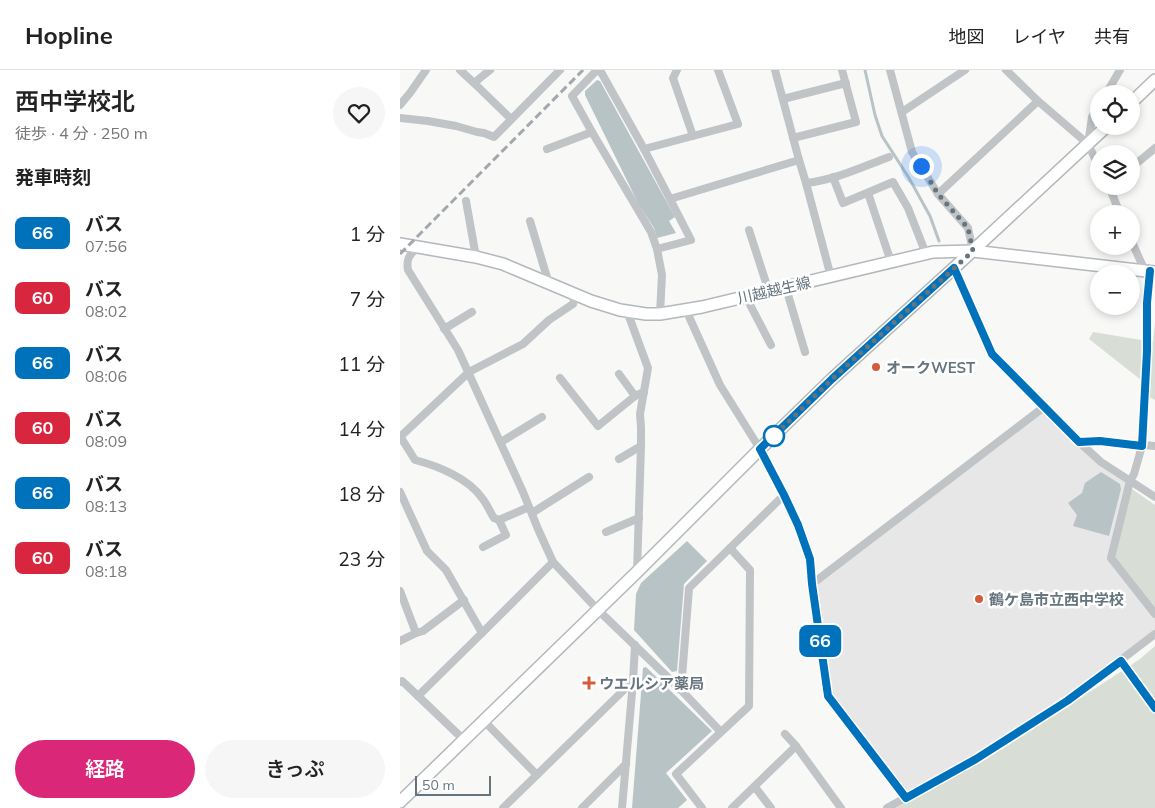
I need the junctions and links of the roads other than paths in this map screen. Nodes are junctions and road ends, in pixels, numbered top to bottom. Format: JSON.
{"nodes":[{"id":1,"x":426,"y":70,"type":"edge"},
{"id":2,"x":460,"y":70,"type":"edge"},
{"id":3,"x":490,"y":70,"type":"edge"},
{"id":4,"x":560,"y":70,"type":"edge"},
{"id":5,"x":677,"y":70,"type":"edge"},
{"id":6,"x":718,"y":70,"type":"edge"},
{"id":7,"x":776,"y":70,"type":"edge"},
{"id":8,"x":842,"y":70,"type":"edge"},
{"id":9,"x":890,"y":70,"type":"edge"},
{"id":10,"x":964,"y":70,"type":"edge"},
{"id":11,"x":1006,"y":70,"type":"edge"},
{"id":12,"x":1120,"y":70,"type":"edge"},
{"id":13,"x":1155,"y":80,"type":"edge"},
{"id":14,"x":474,"y":83,"type":"junction"},
{"id":15,"x":846,"y":83,"type":"junction"},
{"id":16,"x":1111,"y":85,"type":"edge"},
{"id":17,"x":1140,"y":94,"type":"edge"},
{"id":18,"x":783,"y":99,"type":"junction"},
{"id":19,"x":1038,"y":100,"type":"junction"},
{"id":20,"x":400,"y":105,"type":"edge"},
{"id":21,"x":902,"y":112,"type":"junction"},
{"id":22,"x":400,"y":118,"type":"edge"},
{"id":23,"x":511,"y":119,"type":"junction"},
{"id":24,"x":1090,"y":130,"type":"edge"},
{"id":25,"x":592,"y":132,"type":"junction"},
{"id":26,"x":1098,"y":135,"type":"edge"},
{"id":27,"x":693,"y":136,"type":"junction"},
{"id":28,"x":793,"y":138,"type":"junction"},
{"id":29,"x":1088,"y":144,"type":"junction"},
{"id":30,"x":1090,"y":148,"type":"edge"},
{"id":31,"x":1155,"y":148,"type":"edge"},
{"id":32,"x":547,"y":149,"type":"dead end"},
{"id":33,"x":644,"y":149,"type":"junction"},
{"id":34,"x":889,"y":157,"type":"dead end"},
{"id":35,"x":799,"y":160,"type":"junction"},
{"id":36,"x":1140,"y":160,"type":"edge"},
{"id":37,"x":833,"y":177,"type":"junction"},
{"id":38,"x":806,"y":183,"type":"junction"},
{"id":39,"x":868,"y":193,"type":"junction"},
{"id":40,"x":938,"y":194,"type":"junction"},
{"id":41,"x":670,"y":200,"type":"junction"},
{"id":42,"x":466,"y":201,"type":"dead end"},
{"id":43,"x":530,"y":221,"type":"dead end"},
{"id":44,"x":749,"y":230,"type":"dead end"},
{"id":45,"x":400,"y":244,"type":"edge"},
{"id":46,"x":417,"y":247,"type":"junction"},
{"id":47,"x":657,"y":249,"type":"junction"},
{"id":48,"x":973,"y":251,"type":"junction"},
{"id":49,"x":926,"y":254,"type":"junction"},
{"id":50,"x":1140,"y":255,"type":"edge"},
{"id":51,"x":476,"y":258,"type":"junction"},
{"id":52,"x":891,"y":262,"type":"junction"},
{"id":53,"x":954,"y":268,"type":"junction"},
{"id":54,"x":408,"y":270,"type":"junction"},
{"id":55,"x":1150,"y":272,"type":"edge"},
{"id":56,"x":400,"y":276,"type":"edge"},
{"id":57,"x":831,"y":277,"type":"junction"},
{"id":58,"x":549,"y":284,"type":"junction"},
{"id":59,"x":786,"y":288,"type":"junction"},
{"id":60,"x":769,"y":292,"type":"junction"},
{"id":61,"x":576,"y":294,"type":"junction"},
{"id":62,"x":746,"y":297,"type":"junction"},
{"id":63,"x":686,"y":310,"type":"junction"},
{"id":64,"x":627,"y":311,"type":"junction"},
{"id":65,"x":472,"y":312,"type":"dead end"},
{"id":66,"x":660,"y":314,"type":"junction"},
{"id":67,"x":444,"y":329,"type":"junction"},
{"id":68,"x":770,"y":345,"type":"dead end"},
{"id":69,"x":805,"y":352,"type":"dead end"},
{"id":70,"x":469,"y":372,"type":"junction"},
{"id":71,"x":619,"y":374,"type":"dead end"},
{"id":72,"x":560,"y":378,"type":"dead end"},
{"id":73,"x":644,"y":392,"type":"junction"},
{"id":74,"x":635,"y":396,"type":"junction"},
{"id":75,"x":1044,"y":407,"type":"junction"},
{"id":76,"x":542,"y":417,"type":"dead end"},
{"id":77,"x":400,"y":436,"type":"edge"},
{"id":78,"x":501,"y":442,"type":"junction"},
{"id":79,"x":1079,"y":442,"type":"junction"},
{"id":80,"x":641,"y":446,"type":"junction"},
{"id":81,"x":1142,"y":446,"type":"junction"},
{"id":82,"x":1155,"y":446,"type":"edge"},
{"id":83,"x":760,"y":449,"type":"junction"},
{"id":84,"x":619,"y":459,"type":"dead end"},
{"id":85,"x":589,"y":477,"type":"dead end"},
{"id":86,"x":1130,"y":481,"type":"junction"},
{"id":87,"x":400,"y":492,"type":"edge"},
{"id":88,"x":784,"y":495,"type":"junction"},
{"id":89,"x":1155,"y":497,"type":"edge"},
{"id":90,"x":530,"y":510,"type":"junction"},
{"id":91,"x":639,"y":518,"type":"junction"},
{"id":92,"x":499,"y":520,"type":"junction"},
{"id":93,"x":606,"y":532,"type":"dead end"},
{"id":94,"x":483,"y":547,"type":"dead end"},
{"id":95,"x":730,"y":548,"type":"junction"},
{"id":96,"x":553,"y":562,"type":"junction"},
{"id":97,"x":638,"y":572,"type":"junction"},
{"id":98,"x":812,"y":584,"type":"junction"},
{"id":99,"x":400,"y":591,"type":"edge"},
{"id":100,"x":464,"y":600,"type":"junction"},
{"id":101,"x":598,"y":610,"type":"junction"},
{"id":102,"x":1155,"y":614,"type":"edge"},
{"id":103,"x":416,"y":633,"type":"junction"},
{"id":104,"x":482,"y":633,"type":"junction"},
{"id":105,"x":1155,"y":634,"type":"edge"},
{"id":106,"x":400,"y":641,"type":"edge"},
{"id":107,"x":635,"y":645,"type":"junction"},
{"id":108,"x":1121,"y":661,"type":"junction"},
{"id":109,"x":633,"y":681,"type":"junction"},
{"id":110,"x":400,"y":682,"type":"edge"},
{"id":111,"x":681,"y":690,"type":"junction"},
{"id":112,"x":418,"y":696,"type":"junction"},
{"id":113,"x":1155,"y":708,"type":"edge"},
{"id":114,"x":484,"y":721,"type":"junction"},
{"id":115,"x":720,"y":731,"type":"junction"},
{"id":116,"x":785,"y":734,"type":"dead end"},
{"id":117,"x":464,"y":740,"type":"junction"},
{"id":118,"x":796,"y":746,"type":"junction"},
{"id":119,"x":626,"y":764,"type":"junction"},
{"id":120,"x":537,"y":775,"type":"junction"},
{"id":121,"x":755,"y":787,"type":"junction"},
{"id":122,"x":906,"y":798,"type":"junction"},
{"id":123,"x":400,"y":802,"type":"edge"},
{"id":124,"x":503,"y":808,"type":"edge"},
{"id":125,"x":582,"y":808,"type":"edge"},
{"id":126,"x":622,"y":808,"type":"edge"},
{"id":127,"x":702,"y":808,"type":"edge"},
{"id":128,"x":732,"y":808,"type":"edge"},
{"id":129,"x":771,"y":808,"type":"edge"},
{"id":130,"x":841,"y":808,"type":"edge"},
{"id":131,"x":887,"y":808,"type":"edge"}],
"edges":[{"from":1,"to":20,"type":"street"},
{"from":2,"to":14,"type":"street"},
{"from":3,"to":14,"type":"street"},
{"from":4,"to":23,"type":"street"},
{"from":5,"to":27,"type":"street"},
{"from":6,"to":27,"type":"street"},
{"from":7,"to":18,"type":"street"},
{"from":8,"to":15,"type":"street"},
{"from":9,"to":21,"type":"street"},
{"from":10,"to":21,"type":"street"},
{"from":11,"to":19,"type":"street"},
{"from":12,"to":16,"type":"street"},
{"from":13,"to":17,"type":"street"},
{"from":14,"to":23,"type":"street"},
{"from":15,"to":18,"type":"street"},
{"from":15,"to":28,"type":"street"},
{"from":18,"to":28,"type":"street"},
{"from":19,"to":29,"type":"street"},
{"from":19,"to":40,"type":"street"},
{"from":21,"to":40,"type":"street"},
{"from":22,"to":23,"type":"street"},
{"from":24,"to":29,"type":"street"},
{"from":25,"to":32,"type":"street"},
{"from":25,"to":33,"type":"street"},
{"from":25,"to":47,"type":"street"},
{"from":26,"to":29,"type":"street"},
{"from":27,"to":33,"type":"street"},
{"from":28,"to":35,"type":"street"},
{"from":29,"to":30,"type":"street"},
{"from":29,"to":48,"type":"street"},
{"from":31,"to":36,"type":"street"},
{"from":33,"to":41,"type":"street"},
{"from":34,"to":37,"type":"street"},
{"from":35,"to":38,"type":"street"},
{"from":35,"to":41,"type":"street"},
{"from":37,"to":38,"type":"street"},
{"from":37,"to":39,"type":"street"},
{"from":38,"to":57,"type":"street"},
{"from":39,"to":49,"type":"street"},
{"from":39,"to":52,"type":"street"},
{"from":40,"to":48,"type":"street"},
{"from":41,"to":47,"type":"street"},
{"from":42,"to":51,"type":"street"},
{"from":43,"to":58,"type":"street"},
{"from":44,"to":60,"type":"street"},
{"from":45,"to":46,"type":"street","name":"川越越生線"},
{"from":46,"to":51,"type":"street","name":"川越越生線"},
{"from":46,"to":54,"type":"street"},
{"from":47,"to":66,"type":"street"},
{"from":48,"to":49,"type":"street","name":"川越越生線"},
{"from":48,"to":53,"type":"street"},
{"from":48,"to":55,"type":"street","name":"川越越生線"},
{"from":49,"to":52,"type":"street","name":"川越越生線"},
{"from":50,"to":55,"type":"street"},
{"from":51,"to":58,"type":"street","name":"川越越生線"},
{"from":52,"to":57,"type":"street","name":"川越越生線"},
{"from":53,"to":75,"type":"street"},
{"from":53,"to":83,"type":"street"},
{"from":54,"to":56,"type":"street"},
{"from":54,"to":67,"type":"street"},
{"from":55,"to":81,"type":"street"},
{"from":57,"to":59,"type":"street","name":"川越越生線"},
{"from":58,"to":61,"type":"street","name":"川越越生線"},
{"from":59,"to":60,"type":"street","name":"川越越生線"},
{"from":59,"to":69,"type":"street"},
{"from":60,"to":62,"type":"street","name":"川越越生線"},
{"from":61,"to":64,"type":"street","name":"川越越生線"},
{"from":61,"to":70,"type":"street"},
{"from":62,"to":63,"type":"street","name":"川越越生線"},
{"from":62,"to":68,"type":"street"},
{"from":63,"to":66,"type":"street","name":"川越越生線"},
{"from":63,"to":83,"type":"street"},
{"from":64,"to":66,"type":"street","name":"川越越生線"},
{"from":64,"to":73,"type":"street"},
{"from":65,"to":67,"type":"street"},
{"from":67,"to":70,"type":"street"},
{"from":70,"to":77,"type":"street"},
{"from":70,"to":78,"type":"street"},
{"from":71,"to":74,"type":"street"},
{"from":72,"to":74,"type":"street"},
{"from":73,"to":74,"type":"street"},
{"from":73,"to":80,"type":"street"},
{"from":75,"to":79,"type":"street"},
{"from":75,"to":98,"type":"street"},
{"from":76,"to":78,"type":"street"},
{"from":77,"to":92,"type":"street"},
{"from":78,"to":90,"type":"street"},
{"from":79,"to":81,"type":"street"},
{"from":79,"to":86,"type":"street"},
{"from":80,"to":84,"type":"street"},
{"from":80,"to":91,"type":"street"},
{"from":81,"to":82,"type":"street"},
{"from":81,"to":86,"type":"street"},
{"from":83,"to":88,"type":"street"},
{"from":83,"to":97,"type":"street"},
{"from":85,"to":90,"type":"street"},
{"from":86,"to":89,"type":"street"},
{"from":86,"to":102,"type":"street"},
{"from":87,"to":100,"type":"street"},
{"from":88,"to":95,"type":"street"},
{"from":88,"to":98,"type":"street"},
{"from":90,"to":92,"type":"street"},
{"from":90,"to":96,"type":"street"},
{"from":91,"to":93,"type":"street"},
{"from":91,"to":97,"type":"street"},
{"from":92,"to":94,"type":"street"},
{"from":95,"to":111,"type":"street"},
{"from":95,"to":115,"type":"street"},
{"from":96,"to":101,"type":"street"},
{"from":96,"to":104,"type":"street"},
{"from":97,"to":101,"type":"street"},
{"from":98,"to":122,"type":"street"},
{"from":99,"to":103,"type":"street"},
{"from":100,"to":103,"type":"street"},
{"from":100,"to":104,"type":"street"},
{"from":101,"to":107,"type":"street"},
{"from":101,"to":114,"type":"street"},
{"from":103,"to":106,"type":"street"},
{"from":104,"to":112,"type":"street"},
{"from":105,"to":108,"type":"street"},
{"from":107,"to":109,"type":"street"},
{"from":107,"to":111,"type":"street"},
{"from":108,"to":113,"type":"street"},
{"from":108,"to":122,"type":"street"},
{"from":109,"to":119,"type":"street"},
{"from":109,"to":120,"type":"street"},
{"from":110,"to":112,"type":"street"},
{"from":111,"to":115,"type":"street"},
{"from":112,"to":117,"type":"street"},
{"from":114,"to":117,"type":"street"},
{"from":114,"to":120,"type":"street"},
{"from":115,"to":127,"type":"street"},
{"from":116,"to":118,"type":"street"},
{"from":117,"to":123,"type":"street"},
{"from":118,"to":121,"type":"street"},
{"from":118,"to":130,"type":"street"},
{"from":119,"to":125,"type":"street"},
{"from":119,"to":126,"type":"street"},
{"from":120,"to":124,"type":"street"},
{"from":121,"to":128,"type":"street"},
{"from":121,"to":129,"type":"street"},
{"from":122,"to":131,"type":"street"}]}
